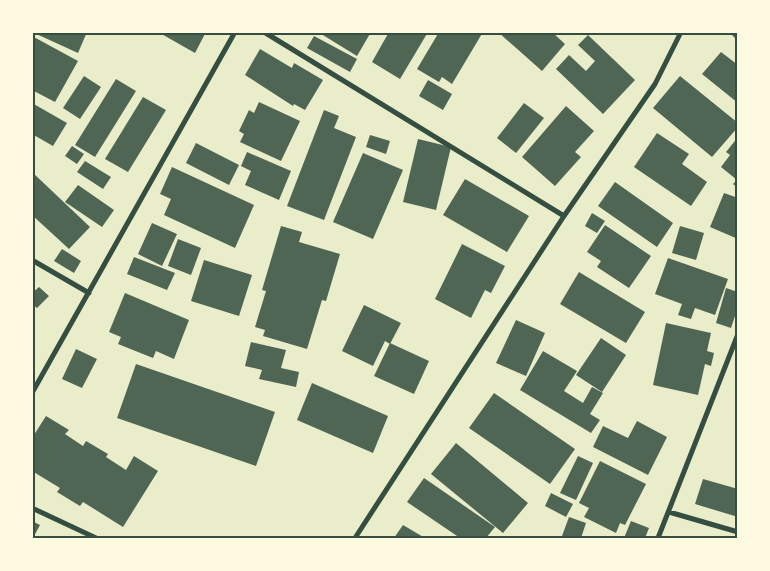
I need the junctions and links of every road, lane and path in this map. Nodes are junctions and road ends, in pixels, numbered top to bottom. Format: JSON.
{"nodes":[{"id":1,"x":235,"y":32,"type":"edge"},
{"id":2,"x":264,"y":32,"type":"edge"},
{"id":3,"x":681,"y":32,"type":"edge"},
{"id":4,"x":564,"y":216,"type":"junction"},
{"id":5,"x":32,"y":260,"type":"edge"},
{"id":6,"x":89,"y":293,"type":"junction"},
{"id":7,"x":738,"y":334,"type":"edge"},
{"id":8,"x":32,"y":393,"type":"edge"},
{"id":9,"x":32,"y":508,"type":"edge"},
{"id":10,"x":670,"y":512,"type":"junction"},
{"id":11,"x":738,"y":532,"type":"edge"},
{"id":12,"x":96,"y":538,"type":"edge"},
{"id":13,"x":355,"y":538,"type":"edge"},
{"id":14,"x":658,"y":538,"type":"edge"}],
"edges":[{"from":1,"to":6,"type":"street"},
{"from":2,"to":4,"type":"street"},
{"from":3,"to":4,"type":"street"},
{"from":4,"to":13,"type":"street"},
{"from":5,"to":6,"type":"street"},
{"from":6,"to":8,"type":"street"},
{"from":7,"to":10,"type":"street"},
{"from":9,"to":12,"type":"street"},
{"from":10,"to":11,"type":"street"},
{"from":10,"to":14,"type":"street"}]}
